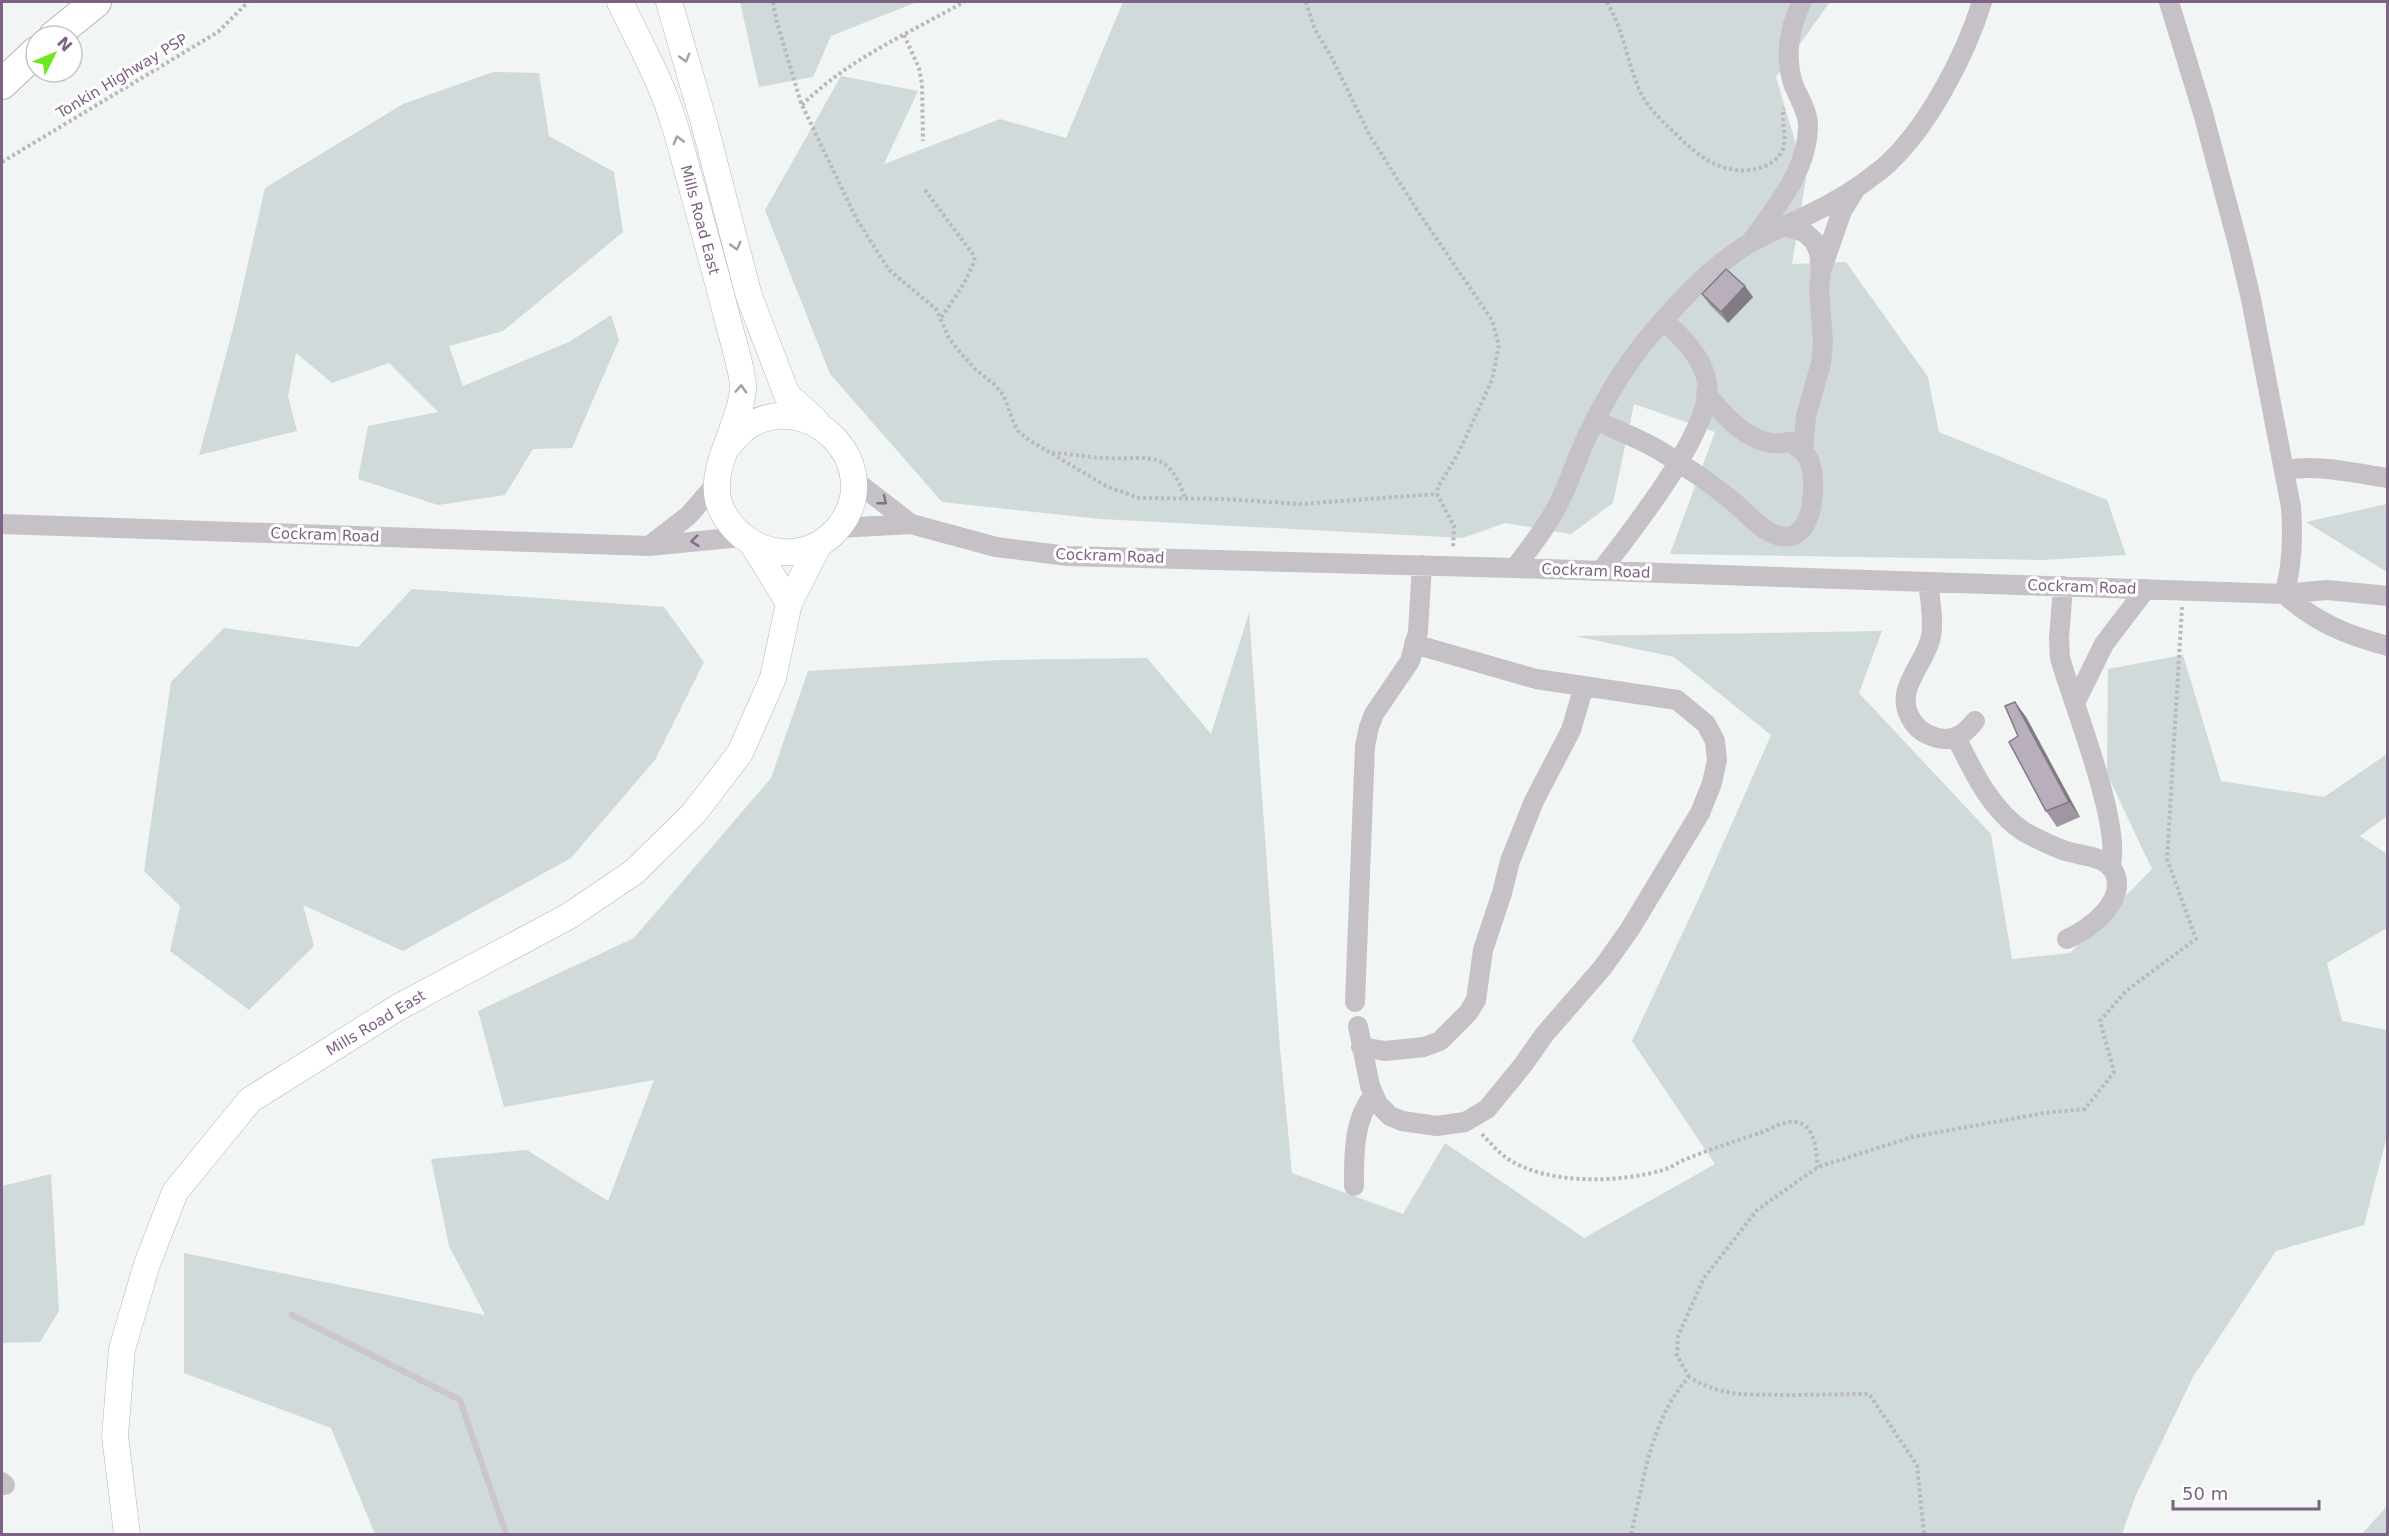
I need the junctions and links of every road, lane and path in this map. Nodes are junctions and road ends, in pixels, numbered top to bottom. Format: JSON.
{"nodes":[{"id":1,"x":96,"y":2,"type":"edge"},
{"id":2,"x":248,"y":2,"type":"edge"},
{"id":3,"x":620,"y":2,"type":"edge"},
{"id":4,"x":669,"y":2,"type":"edge"},
{"id":5,"x":773,"y":2,"type":"edge"},
{"id":6,"x":964,"y":2,"type":"edge"},
{"id":7,"x":1306,"y":2,"type":"edge"},
{"id":8,"x":1607,"y":2,"type":"edge"},
{"id":9,"x":1802,"y":2,"type":"edge"},
{"id":10,"x":1982,"y":2,"type":"edge"},
{"id":11,"x":2169,"y":2,"type":"edge"},
{"id":12,"x":69,"y":24,"type":"edge"},
{"id":13,"x":904,"y":35,"type":"junction"},
{"id":14,"x":24,"y":63,"type":"edge"},
{"id":15,"x":2,"y":84,"type":"edge"},
{"id":16,"x":1794,"y":86,"type":"junction"},
{"id":17,"x":802,"y":105,"type":"junction"},
{"id":18,"x":923,"y":141,"type":"dead end"},
{"id":19,"x":2,"y":162,"type":"edge"},
{"id":20,"x":1859,"y":184,"type":"junction"},
{"id":21,"x":925,"y":190,"type":"dead end"},
{"id":22,"x":1783,"y":226,"type":"junction"},
{"id":23,"x":1750,"y":243,"type":"junction"},
{"id":24,"x":1821,"y":271,"type":"junction"},
{"id":25,"x":941,"y":318,"type":"junction"},
{"id":26,"x":1663,"y":320,"type":"junction"},
{"id":27,"x":1706,"y":394,"type":"junction"},
{"id":28,"x":1596,"y":420,"type":"junction"},
{"id":29,"x":826,"y":429,"type":"junction"},
{"id":30,"x":728,"y":446,"type":"junction"},
{"id":31,"x":1803,"y":452,"type":"junction"},
{"id":32,"x":1051,"y":453,"type":"junction"},
{"id":33,"x":1678,"y":463,"type":"junction"},
{"id":34,"x":2284,"y":470,"type":"junction"},
{"id":35,"x":2388,"y":478,"type":"edge"},
{"id":36,"x":854,"y":480,"type":"junction"},
{"id":37,"x":716,"y":484,"type":"junction"},
{"id":38,"x":1437,"y":494,"type":"junction"},
{"id":39,"x":1186,"y":500,"type":"junction"},
{"id":40,"x":2,"y":524,"type":"edge"},
{"id":41,"x":911,"y":524,"type":"junction"},
{"id":42,"x":839,"y":528,"type":"junction"},
{"id":43,"x":747,"y":541,"type":"junction"},
{"id":44,"x":819,"y":544,"type":"junction"},
{"id":45,"x":649,"y":546,"type":"junction"},
{"id":46,"x":1422,"y":565,"type":"junction"},
{"id":47,"x":1452,"y":566,"type":"junction"},
{"id":48,"x":1515,"y":568,"type":"junction"},
{"id":49,"x":1601,"y":571,"type":"junction"},
{"id":50,"x":1928,"y":582,"type":"junction"},
{"id":51,"x":2063,"y":586,"type":"junction"},
{"id":52,"x":2146,"y":589,"type":"junction"},
{"id":53,"x":2183,"y":591,"type":"junction"},
{"id":54,"x":2284,"y":594,"type":"junction"},
{"id":55,"x":2388,"y":596,"type":"edge"},
{"id":56,"x":789,"y":603,"type":"junction"},
{"id":57,"x":1414,"y":644,"type":"junction"},
{"id":58,"x":2388,"y":646,"type":"edge"},
{"id":59,"x":1584,"y":686,"type":"junction"},
{"id":60,"x":2075,"y":703,"type":"junction"},
{"id":61,"x":1975,"y":721,"type":"dead end"},
{"id":62,"x":1956,"y":737,"type":"junction"},
{"id":63,"x":2110,"y":867,"type":"junction"},
{"id":64,"x":2067,"y":939,"type":"dead end"},
{"id":65,"x":1355,"y":1002,"type":"dead end"},
{"id":66,"x":1358,"y":1026,"type":"dead end"},
{"id":67,"x":1360,"y":1047,"type":"junction"},
{"id":68,"x":1374,"y":1095,"type":"junction"},
{"id":69,"x":1470,"y":1119,"type":"junction"},
{"id":70,"x":1818,"y":1167,"type":"junction"},
{"id":71,"x":1354,"y":1186,"type":"dead end"},
{"id":72,"x":1689,"y":1377,"type":"junction"},
{"id":73,"x":127,"y":1534,"type":"edge"},
{"id":74,"x":1631,"y":1534,"type":"edge"},
{"id":75,"x":1924,"y":1534,"type":"edge"}],
"edges":[{"from":1,"to":12,"type":"highway"},
{"from":2,"to":19,"type":"path","name":"Tonkin Highway PSP"},
{"from":30,"to":3,"type":"main road","name":"Mills Road East","one_way":true},
{"from":4,"to":29,"type":"main road","name":"Mills Road East","one_way":true},
{"from":5,"to":17,"type":"path"},
{"from":6,"to":13,"type":"path"},
{"from":7,"to":38,"type":"path"},
{"from":8,"to":16,"type":"path"},
{"from":9,"to":16,"type":"street"},
{"from":10,"to":20,"type":"street"},
{"from":11,"to":34,"type":"street"},
{"from":13,"to":17,"type":"path"},
{"from":13,"to":18,"type":"path"},
{"from":14,"to":15,"type":"highway"},
{"from":16,"to":23,"type":"street"},
{"from":17,"to":25,"type":"path"},
{"from":20,"to":22,"type":"street"},
{"from":20,"to":24,"type":"street"},
{"from":21,"to":25,"type":"path"},
{"from":22,"to":23,"type":"street"},
{"from":22,"to":24,"type":"street"},
{"from":23,"to":26,"type":"street"},
{"from":24,"to":31,"type":"street"},
{"from":25,"to":32,"type":"path"},
{"from":26,"to":27,"type":"street"},
{"from":26,"to":28,"type":"street"},
{"from":27,"to":31,"type":"street"},
{"from":27,"to":33,"type":"street"},
{"from":28,"to":33,"type":"street"},
{"from":28,"to":48,"type":"street"},
{"from":29,"to":30,"type":"main road"},
{"from":29,"to":36,"type":"main road"},
{"from":30,"to":37,"type":"main road"},
{"from":31,"to":33,"type":"street"},
{"from":32,"to":39,"type":"path"},
{"from":32,"to":39,"type":"path"},
{"from":33,"to":49,"type":"street"},
{"from":34,"to":35,"type":"street"},
{"from":34,"to":54,"type":"street"},
{"from":36,"to":41,"type":"street","name":"Cockram Road","one_way":true},
{"from":36,"to":42,"type":"main road"},
{"from":37,"to":43,"type":"main road"},
{"from":37,"to":45,"type":"street"},
{"from":38,"to":39,"type":"path"},
{"from":38,"to":47,"type":"path"},
{"from":40,"to":45,"type":"street","name":"Cockram Road"},
{"from":41,"to":42,"type":"street","name":"Cockram Road"},
{"from":41,"to":46,"type":"street","name":"Cockram Road"},
{"from":42,"to":44,"type":"main road"},
{"from":43,"to":44,"type":"main road"},
{"from":43,"to":45,"type":"street","name":"Cockram Road","one_way":true},
{"from":43,"to":56,"type":"main road"},
{"from":44,"to":56,"type":"main road","name":"Mills Road East"},
{"from":46,"to":47,"type":"street","name":"Cockram Road"},
{"from":46,"to":57,"type":"street"},
{"from":47,"to":48,"type":"street","name":"Cockram Road"},
{"from":48,"to":49,"type":"street","name":"Cockram Road"},
{"from":49,"to":50,"type":"street","name":"Cockram Road"},
{"from":50,"to":51,"type":"street","name":"Cockram Road"},
{"from":50,"to":62,"type":"street"},
{"from":51,"to":52,"type":"street","name":"Cockram Road"},
{"from":51,"to":60,"type":"street"},
{"from":52,"to":53,"type":"street","name":"Cockram Road"},
{"from":52,"to":60,"type":"street"},
{"from":53,"to":54,"type":"street","name":"Cockram Road"},
{"from":53,"to":70,"type":"path"},
{"from":54,"to":55,"type":"street","name":"Cockram Road"},
{"from":54,"to":58,"type":"street"},
{"from":56,"to":73,"type":"main road","name":"Mills Road East"},
{"from":57,"to":59,"type":"street"},
{"from":57,"to":65,"type":"street"},
{"from":59,"to":67,"type":"street"},
{"from":59,"to":69,"type":"street"},
{"from":60,"to":63,"type":"street"},
{"from":61,"to":62,"type":"street"},
{"from":62,"to":63,"type":"street"},
{"from":63,"to":64,"type":"street"},
{"from":66,"to":67,"type":"street"},
{"from":67,"to":68,"type":"street"},
{"from":68,"to":69,"type":"street"},
{"from":68,"to":71,"type":"street"},
{"from":69,"to":70,"type":"path"},
{"from":70,"to":72,"type":"path"},
{"from":72,"to":74,"type":"path"},
{"from":72,"to":75,"type":"path"}]}
